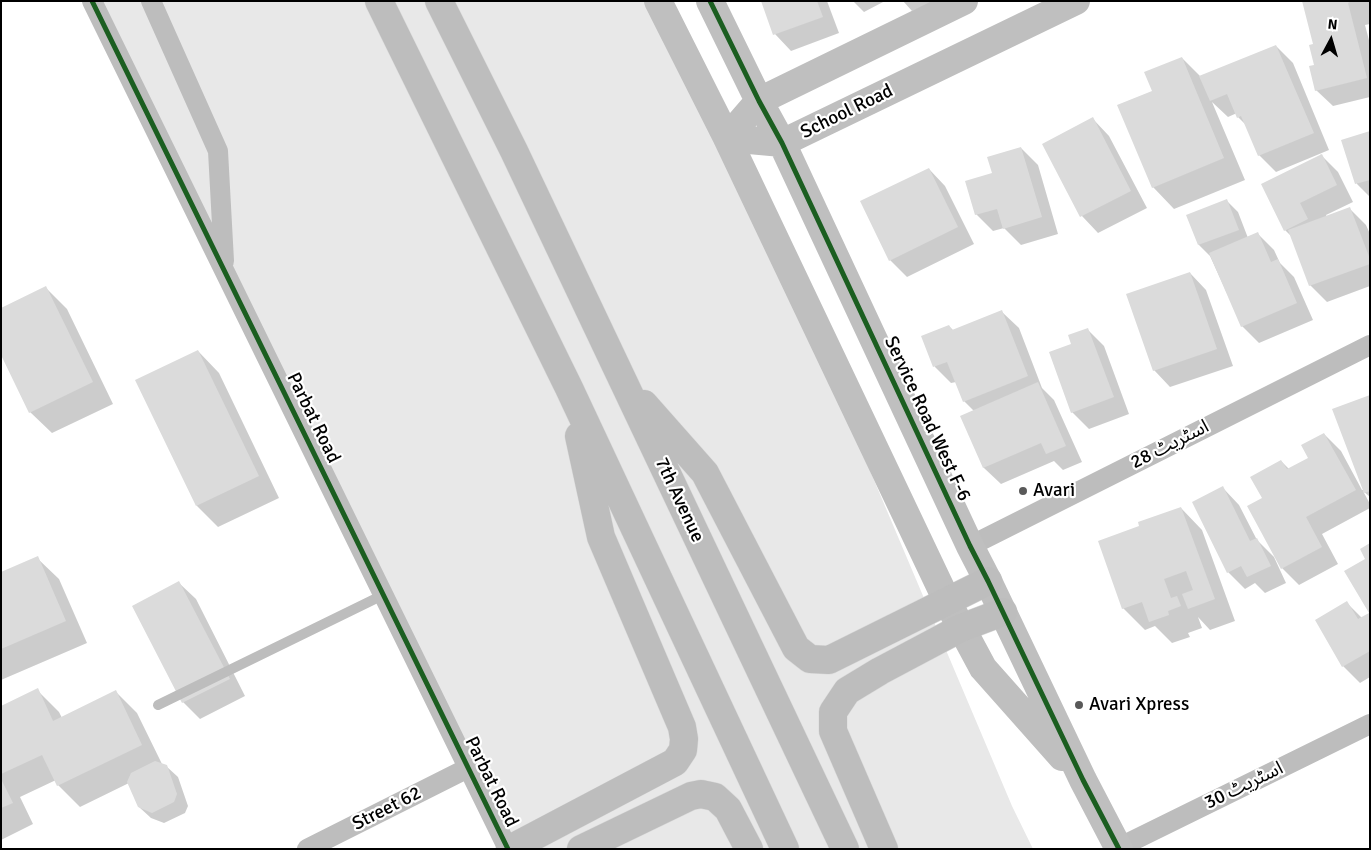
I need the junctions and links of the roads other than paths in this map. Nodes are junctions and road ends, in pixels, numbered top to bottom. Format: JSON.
{"nodes":[{"id":1,"x":92,"y":1,"type":"edge"},
{"id":2,"x":151,"y":1,"type":"edge"},
{"id":3,"x":379,"y":1,"type":"edge"},
{"id":4,"x":438,"y":1,"type":"edge"},
{"id":5,"x":658,"y":1,"type":"edge"},
{"id":6,"x":710,"y":1,"type":"edge"},
{"id":7,"x":964,"y":1,"type":"edge"},
{"id":8,"x":1076,"y":1,"type":"edge"},
{"id":9,"x":759,"y":101,"type":"junction"},
{"id":10,"x":728,"y":138,"type":"junction"},
{"id":11,"x":782,"y":143,"type":"junction"},
{"id":12,"x":224,"y":270,"type":"junction"},
{"id":13,"x":1370,"y":344,"type":"edge"},
{"id":14,"x":623,"y":381,"type":"junction"},
{"id":15,"x":569,"y":388,"type":"junction"},
{"id":16,"x":970,"y":546,"type":"junction"},
{"id":17,"x":988,"y":581,"type":"junction"},
{"id":18,"x":383,"y":594,"type":"junction"},
{"id":19,"x":947,"y":601,"type":"junction"},
{"id":20,"x":1003,"y":612,"type":"junction"},
{"id":21,"x":961,"y":628,"type":"junction"},
{"id":22,"x":158,"y":705,"type":"dead end"},
{"id":23,"x":1370,"y":724,"type":"edge"},
{"id":24,"x":468,"y":768,"type":"junction"},
{"id":25,"x":1083,"y":780,"type":"junction"},
{"id":26,"x":1118,"y":848,"type":"edge"},
{"id":27,"x":307,"y":849,"type":"edge"},
{"id":28,"x":509,"y":849,"type":"edge"},
{"id":29,"x":581,"y":849,"type":"edge"},
{"id":30,"x":749,"y":849,"type":"edge"},
{"id":31,"x":784,"y":849,"type":"edge"},
{"id":32,"x":845,"y":849,"type":"edge"},
{"id":33,"x":884,"y":849,"type":"edge"}],
"edges":[{"from":1,"to":12,"type":"street","name":"Parbat Road"},
{"from":2,"to":12,"type":"street","name":"Parbat Road"},
{"from":3,"to":15,"type":"main road"},
{"from":4,"to":14,"type":"main road","name":"7th Avenue"},
{"from":5,"to":10,"type":"street","name":"Service Road West F-6"},
{"from":6,"to":9,"type":"street","name":"Service Road West F-6"},
{"from":7,"to":9,"type":"street"},
{"from":8,"to":11,"type":"street","name":"School Road"},
{"from":9,"to":10,"type":"street"},
{"from":9,"to":11,"type":"street","name":"Service Road West F-6"},
{"from":10,"to":11,"type":"street","name":"School Road"},
{"from":10,"to":19,"type":"street","name":"Service Road West F-6"},
{"from":11,"to":16,"type":"street","name":"Service Road West F-6"},
{"from":12,"to":18,"type":"street","name":"Parbat Road"},
{"from":13,"to":16,"type":"street","name":"اسٹریٹ 28"},
{"from":14,"to":19,"type":"main road"},
{"from":14,"to":32,"type":"main road","name":"7th Avenue"},
{"from":15,"to":28,"type":"main road"},
{"from":15,"to":31,"type":"main road"},
{"from":16,"to":17,"type":"street","name":"Service Road West F-6"},
{"from":17,"to":19,"type":"main road"},
{"from":17,"to":20,"type":"street","name":"Service Road West F-6"},
{"from":18,"to":22,"type":"lane"},
{"from":18,"to":24,"type":"street","name":"Parbat Road"},
{"from":19,"to":21,"type":"street","name":"Service Road West F-6"},
{"from":20,"to":21,"type":"main road"},
{"from":20,"to":25,"type":"street","name":"Service Road West F-6"},
{"from":21,"to":25,"type":"street","name":"Service Road West F-6"},
{"from":21,"to":33,"type":"main road"},
{"from":23,"to":26,"type":"street","name":"اسٹریٹ 30"},
{"from":24,"to":27,"type":"street","name":"Street 62"},
{"from":24,"to":28,"type":"street","name":"Parbat Road"},
{"from":25,"to":26,"type":"street","name":"Service Road West F-6"},
{"from":29,"to":30,"type":"main road"}]}
